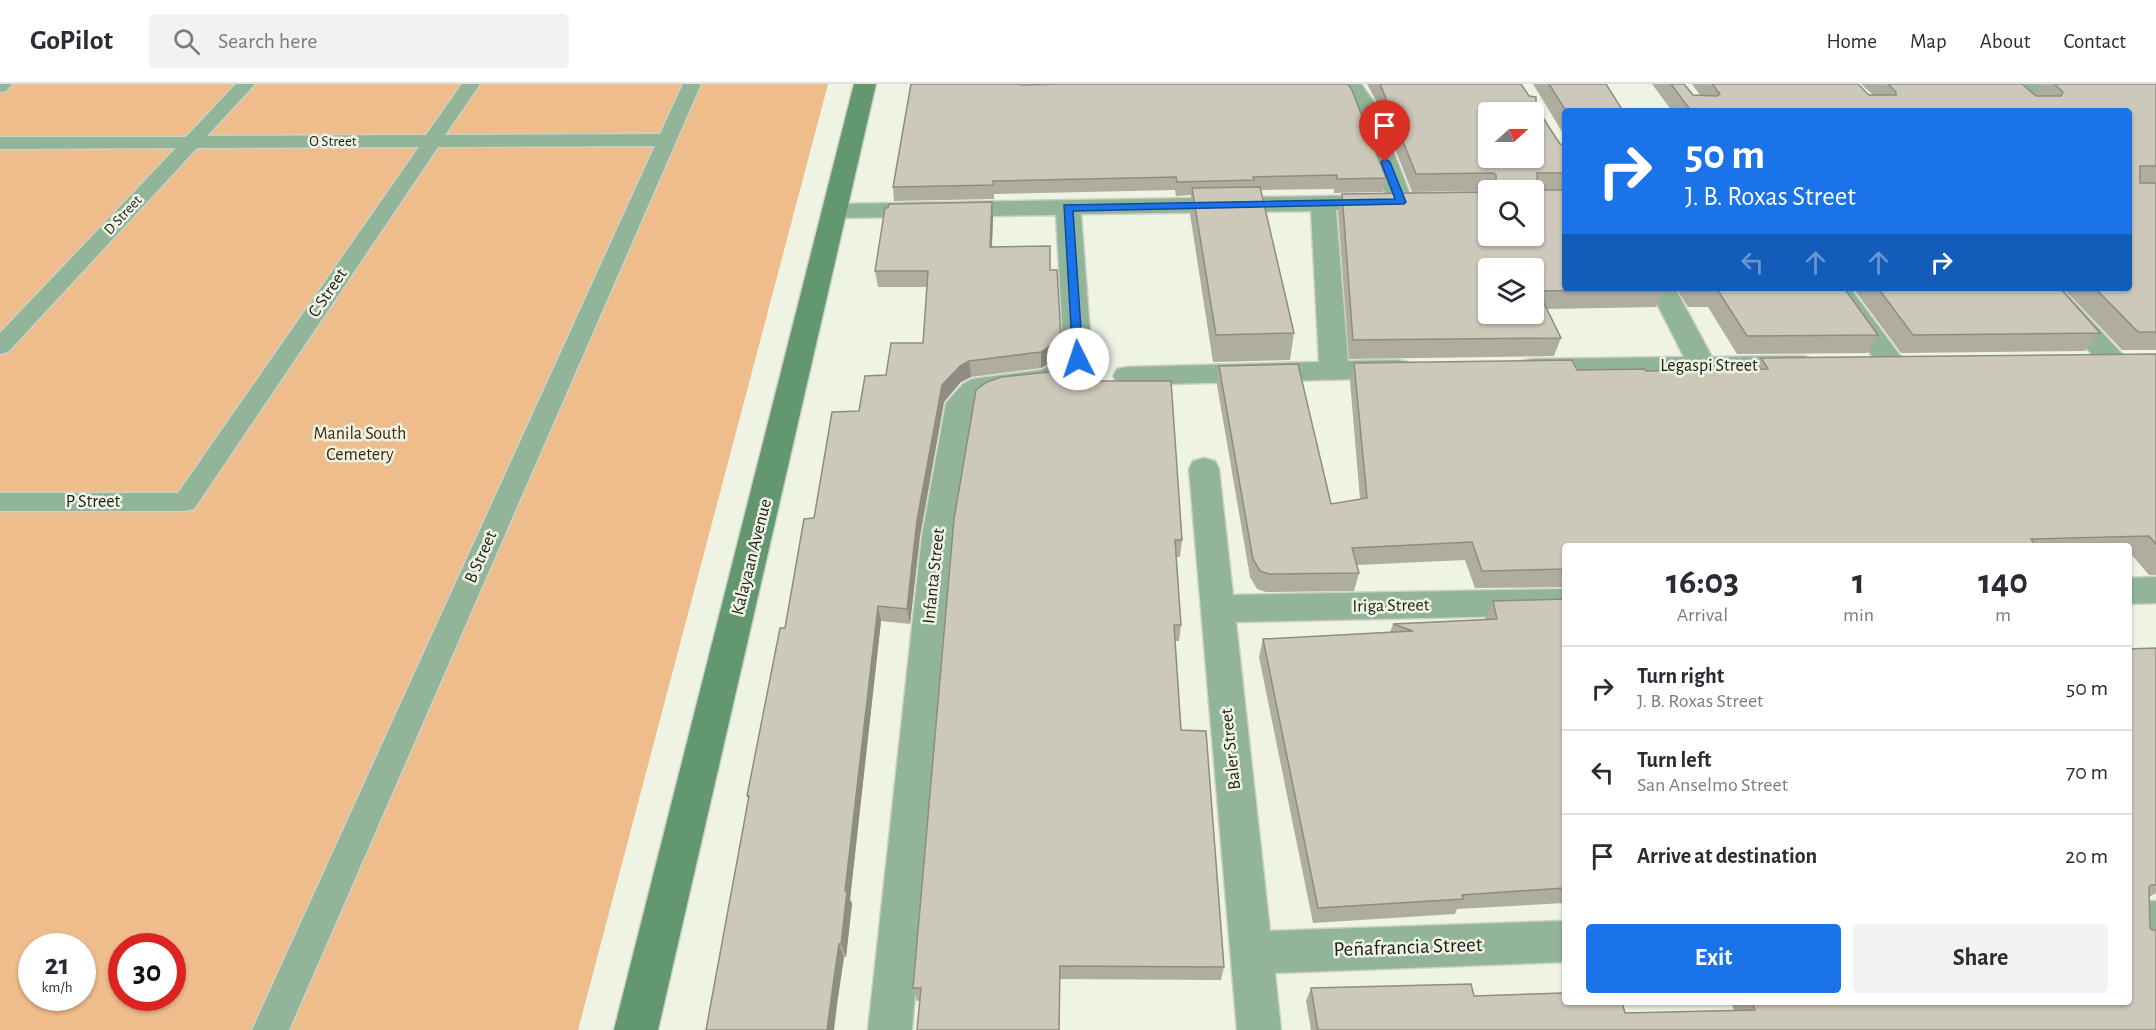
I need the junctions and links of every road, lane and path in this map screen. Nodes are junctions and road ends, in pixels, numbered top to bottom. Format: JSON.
{"nodes":[{"id":1,"x":246,"y":84,"type":"edge"},
{"id":2,"x":471,"y":84,"type":"edge"},
{"id":3,"x":692,"y":84,"type":"edge"},
{"id":4,"x":865,"y":84,"type":"edge"},
{"id":5,"x":1350,"y":84,"type":"edge"},
{"id":6,"x":2055,"y":84,"type":"edge"},
{"id":7,"x":2008,"y":85,"type":"edge"},
{"id":8,"x":2031,"y":105,"type":"edge"},
{"id":9,"x":667,"y":140,"type":"junction"},
{"id":10,"x":432,"y":141,"type":"junction"},
{"id":11,"x":0,"y":142,"type":"edge"},
{"id":12,"x":192,"y":142,"type":"junction"},
{"id":13,"x":1323,"y":204,"type":"junction"},
{"id":14,"x":1068,"y":208,"type":"junction"},
{"id":15,"x":835,"y":211,"type":"junction"},
{"id":16,"x":1664,"y":291,"type":"edge"},
{"id":17,"x":1839,"y":291,"type":"edge"},
{"id":18,"x":2049,"y":291,"type":"edge"},
{"id":19,"x":0,"y":347,"type":"edge"},
{"id":20,"x":2079,"y":362,"type":"edge"},
{"id":21,"x":1703,"y":366,"type":"junction"},
{"id":22,"x":1501,"y":368,"type":"edge"},
{"id":23,"x":1430,"y":369,"type":"edge"},
{"id":24,"x":1334,"y":370,"type":"junction"},
{"id":25,"x":1127,"y":376,"type":"dead end"},
{"id":26,"x":1204,"y":469,"type":"dead end"},
{"id":27,"x":0,"y":502,"type":"edge"},
{"id":28,"x":185,"y":502,"type":"joint"},
{"id":29,"x":2156,"y":590,"type":"edge"},
{"id":30,"x":2132,"y":591,"type":"edge"},
{"id":31,"x":1562,"y":602,"type":"edge"},
{"id":32,"x":1217,"y":609,"type":"junction"},
{"id":33,"x":2156,"y":921,"type":"edge"},
{"id":34,"x":2132,"y":922,"type":"edge"},
{"id":35,"x":1562,"y":942,"type":"edge"},
{"id":36,"x":1251,"y":953,"type":"junction"},
{"id":37,"x":270,"y":1030,"type":"edge"},
{"id":38,"x":636,"y":1030,"type":"edge"},
{"id":39,"x":890,"y":1030,"type":"edge"},
{"id":40,"x":1259,"y":1030,"type":"edge"}],
"edges":[{"from":1,"to":12,"type":"lane","name":"D Street"},
{"from":2,"to":10,"type":"lane","name":"C Street"},
{"from":3,"to":9,"type":"lane","name":"B Street"},
{"from":4,"to":15,"type":"main road","name":"Kalayaan Avenue"},
{"from":5,"to":13,"type":"street"},
{"from":6,"to":7,"type":"street"},
{"from":7,"to":8,"type":"street"},
{"from":9,"to":10,"type":"lane","name":"O Street"},
{"from":9,"to":37,"type":"lane","name":"B Street"},
{"from":10,"to":12,"type":"lane","name":"O Street"},
{"from":10,"to":28,"type":"lane","name":"C Street"},
{"from":11,"to":12,"type":"lane","name":"O Street"},
{"from":12,"to":19,"type":"lane","name":"D Street"},
{"from":13,"to":14,"type":"street"},
{"from":13,"to":24,"type":"street"},
{"from":14,"to":15,"type":"street"},
{"from":14,"to":39,"type":"street","name":"Infanta Street"},
{"from":15,"to":38,"type":"main road","name":"Kalayaan Avenue"},
{"from":16,"to":21,"type":"street"},
{"from":17,"to":21,"type":"street","name":"Legaspi Street"},
{"from":18,"to":20,"type":"street"},
{"from":21,"to":22,"type":"street","name":"Legaspi Street"},
{"from":23,"to":24,"type":"street"},
{"from":24,"to":25,"type":"street"},
{"from":26,"to":32,"type":"street","name":"Baler Street"},
{"from":27,"to":28,"type":"lane","name":"P Street"},
{"from":29,"to":30,"type":"street"},
{"from":31,"to":32,"type":"street","name":"Iriga Street"},
{"from":32,"to":36,"type":"street","name":"Baler Street"},
{"from":33,"to":34,"type":"street"},
{"from":35,"to":36,"type":"street","name":"Peñafrancia Street"},
{"from":36,"to":40,"type":"street","name":"Baler Street"}]}
